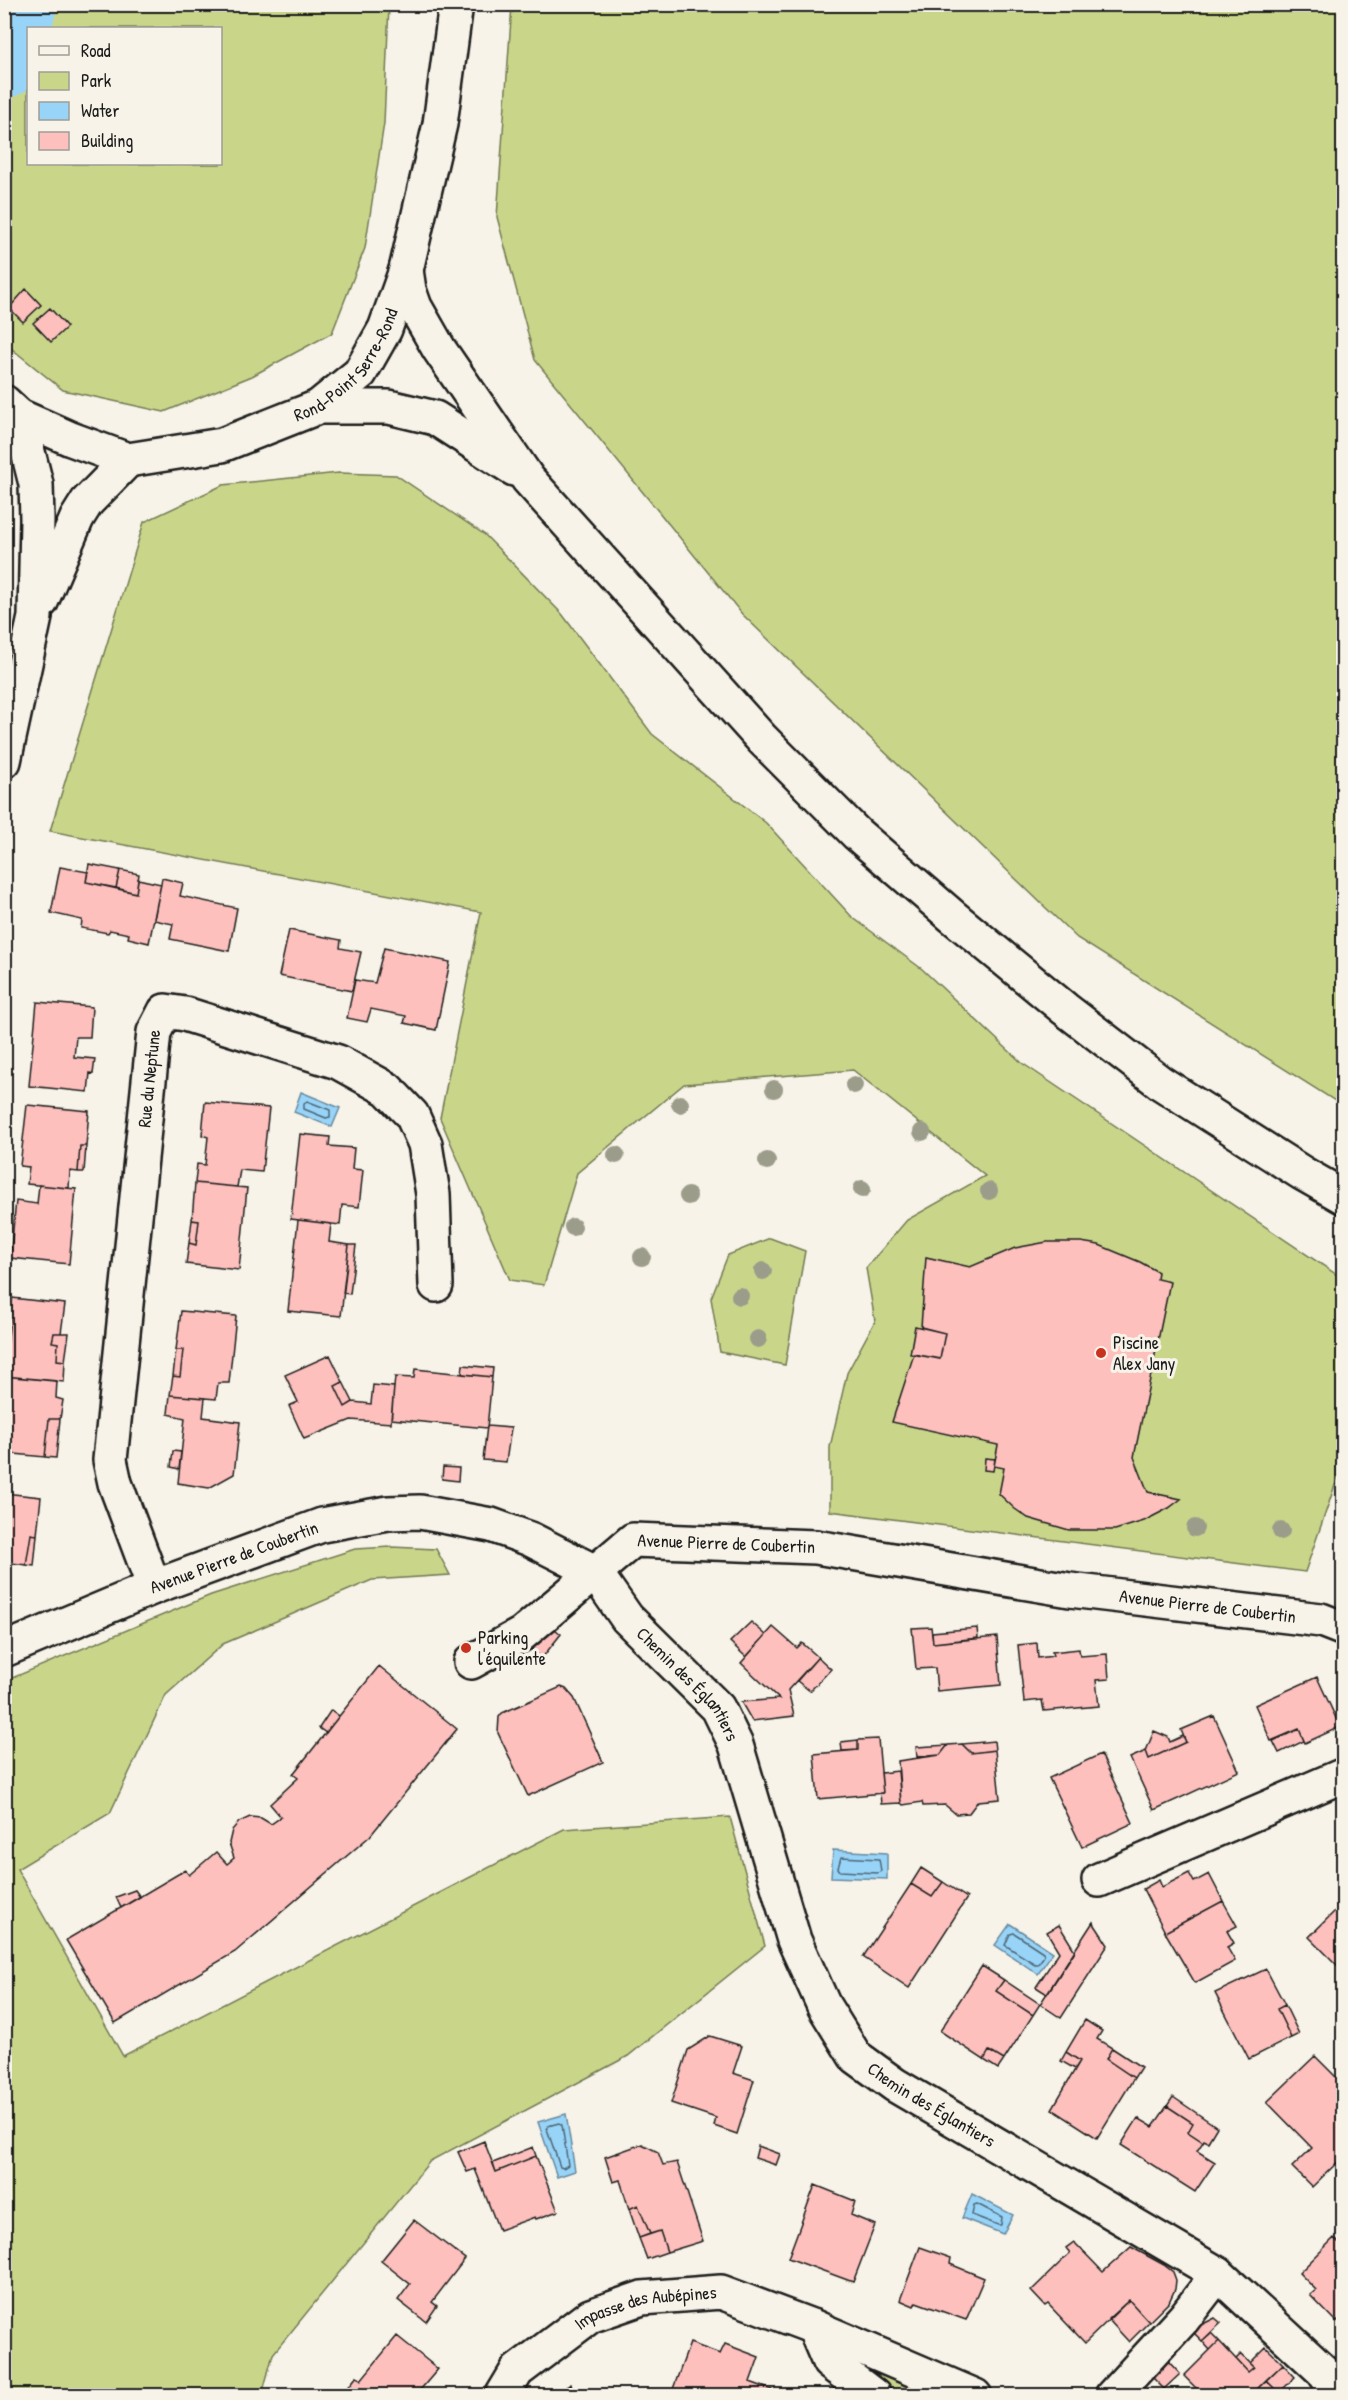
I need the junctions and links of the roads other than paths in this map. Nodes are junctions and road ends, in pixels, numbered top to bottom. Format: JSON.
{"nodes":[{"id":1,"x":456,"y":4,"type":"edge"},
{"id":2,"x":406,"y":270,"type":"junction"},
{"id":3,"x":318,"y":407,"type":"junction"},
{"id":4,"x":12,"y":409,"type":"edge"},
{"id":5,"x":128,"y":460,"type":"junction"},
{"id":6,"x":528,"y":478,"type":"junction"},
{"id":7,"x":35,"y":617,"type":"junction"},
{"id":8,"x":4,"y":762,"type":"edge"},
{"id":9,"x":1344,"y":1197,"type":"edge"},
{"id":10,"x":436,"y":1285,"type":"dead end"},
{"id":11,"x":595,"y":1572,"type":"junction"},
{"id":12,"x":154,"y":1587,"type":"junction"},
{"id":13,"x":1344,"y":1629,"type":"edge"},
{"id":14,"x":4,"y":1650,"type":"edge"},
{"id":15,"x":471,"y":1662,"type":"dead end"},
{"id":16,"x":1344,"y":1775,"type":"edge"},
{"id":17,"x":1100,"y":1880,"type":"dead end"},
{"id":18,"x":1218,"y":2274,"type":"junction"},
{"id":19,"x":814,"y":2327,"type":"junction"},
{"id":20,"x":502,"y":2396,"type":"edge"},
{"id":21,"x":874,"y":2396,"type":"edge"},
{"id":22,"x":975,"y":2396,"type":"edge"},
{"id":23,"x":1112,"y":2396,"type":"edge"},
{"id":24,"x":1341,"y":2396,"type":"edge"}],
"edges":[{"from":1,"to":2,"type":"street","name":"Rond-Point Serre-Rond"},
{"from":2,"to":3,"type":"street","name":"Rond-Point Serre-Rond"},
{"from":2,"to":6,"type":"street"},
{"from":3,"to":5,"type":"street","name":"Rond-Point Serre-Rond"},
{"from":3,"to":6,"type":"street"},
{"from":4,"to":5,"type":"street","name":"Rond-Point Serre-Rond"},
{"from":4,"to":7,"type":"street"},
{"from":5,"to":7,"type":"street"},
{"from":6,"to":9,"type":"street"},
{"from":7,"to":8,"type":"street"},
{"from":10,"to":12,"type":"street","name":"Rue du Neptune"},
{"from":11,"to":12,"type":"street","name":"Avenue Pierre de Coubertin"},
{"from":11,"to":13,"type":"street","name":"Avenue Pierre de Coubertin"},
{"from":11,"to":15,"type":"street"},
{"from":11,"to":18,"type":"street","name":"Chemin des Églantiers"},
{"from":12,"to":14,"type":"street","name":"Avenue Pierre de Coubertin"},
{"from":16,"to":17,"type":"street"},
{"from":18,"to":23,"type":"street"},
{"from":18,"to":24,"type":"street","name":"Chemin des Églantiers"},
{"from":19,"to":20,"type":"street","name":"Impasse des Aubépines"},
{"from":19,"to":21,"type":"street"},
{"from":19,"to":22,"type":"street","name":"Impasse des Aubépines"}]}
